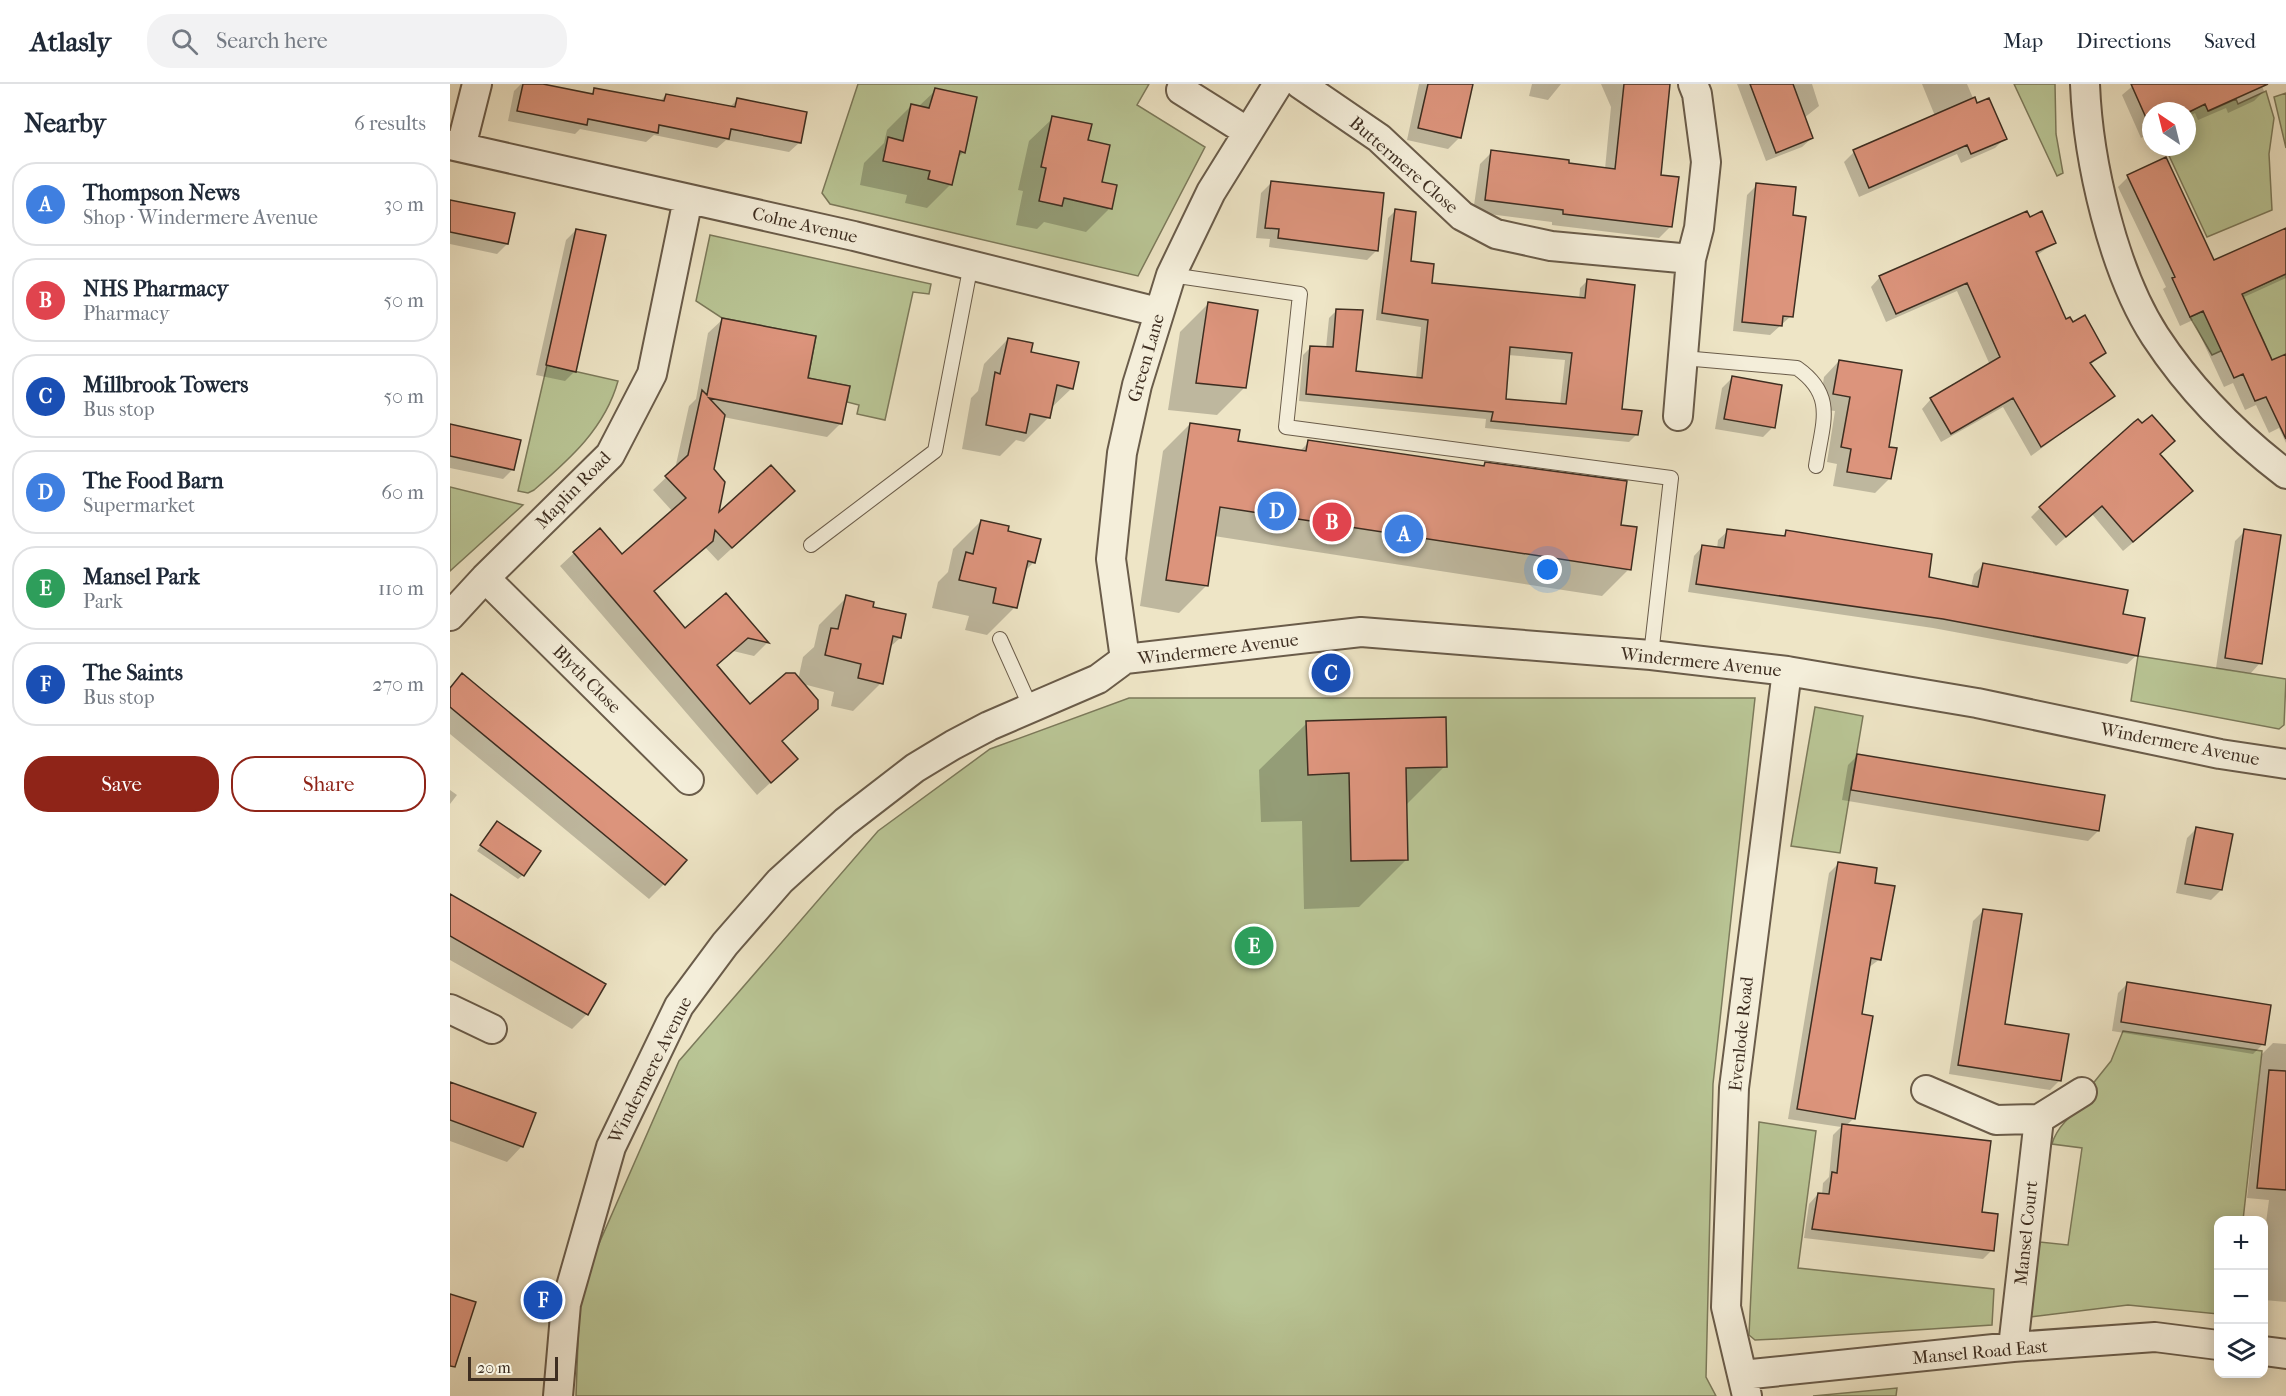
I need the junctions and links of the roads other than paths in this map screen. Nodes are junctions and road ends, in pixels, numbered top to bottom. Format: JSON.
{"nodes":[{"id":1,"x":477,"y":84,"type":"edge"},
{"id":2,"x":1278,"y":84,"type":"edge"},
{"id":3,"x":1300,"y":84,"type":"edge"},
{"id":4,"x":1693,"y":84,"type":"edge"},
{"id":5,"x":2085,"y":84,"type":"edge"},
{"id":6,"x":1181,"y":90,"type":"dead end"},
{"id":7,"x":1248,"y":132,"type":"junction"},
{"id":8,"x":455,"y":146,"type":"edge"},
{"id":9,"x":688,"y":199,"type":"junction"},
{"id":10,"x":1691,"y":259,"type":"junction"},
{"id":11,"x":971,"y":264,"type":"junction"},
{"id":12,"x":1171,"y":274,"type":"junction"},
{"id":13,"x":1158,"y":312,"type":"junction"},
{"id":14,"x":1683,"y":358,"type":"junction"},
{"id":15,"x":1678,"y":416,"type":"dead end"},
{"id":16,"x":1816,"y":466,"type":"dead end"},
{"id":17,"x":2286,"y":474,"type":"edge"},
{"id":18,"x":812,"y":545,"type":"dead end"},
{"id":19,"x":485,"y":578,"type":"junction"},
{"id":20,"x":450,"y":616,"type":"edge"},
{"id":21,"x":1000,"y":639,"type":"dead end"},
{"id":22,"x":1650,"y":655,"type":"junction"},
{"id":23,"x":1125,"y":659,"type":"junction"},
{"id":24,"x":1787,"y":671,"type":"junction"},
{"id":25,"x":1030,"y":708,"type":"junction"},
{"id":26,"x":2286,"y":764,"type":"edge"},
{"id":27,"x":689,"y":780,"type":"dead end"},
{"id":28,"x":450,"y":1009,"type":"edge"},
{"id":29,"x":492,"y":1029,"type":"dead end"},
{"id":30,"x":1926,"y":1090,"type":"dead end"},
{"id":31,"x":2082,"y":1092,"type":"dead end"},
{"id":32,"x":2039,"y":1119,"type":"junction"},
{"id":33,"x":2214,"y":1344,"type":"edge"},
{"id":34,"x":2013,"y":1347,"type":"junction"},
{"id":35,"x":2268,"y":1352,"type":"edge"},
{"id":36,"x":2286,"y":1354,"type":"edge"},
{"id":37,"x":1744,"y":1386,"type":"edge"},
{"id":38,"x":558,"y":1396,"type":"edge"}],
"edges":[{"from":1,"to":8,"type":"street"},
{"from":2,"to":7,"type":"street","name":"Green Lane"},
{"from":3,"to":10,"type":"street","name":"Buttermere Close"},
{"from":4,"to":10,"type":"street"},
{"from":5,"to":17,"type":"street"},
{"from":6,"to":7,"type":"street"},
{"from":7,"to":12,"type":"street","name":"Green Lane"},
{"from":8,"to":9,"type":"street","name":"Colne Avenue"},
{"from":9,"to":11,"type":"street","name":"Colne Avenue"},
{"from":9,"to":19,"type":"street","name":"Maplin Road"},
{"from":10,"to":14,"type":"street"},
{"from":11,"to":13,"type":"street","name":"Colne Avenue"},
{"from":11,"to":18,"type":"lane"},
{"from":12,"to":13,"type":"street","name":"Green Lane"},
{"from":12,"to":22,"type":"lane"},
{"from":13,"to":23,"type":"street","name":"Green Lane"},
{"from":14,"to":15,"type":"street"},
{"from":14,"to":16,"type":"lane"},
{"from":19,"to":20,"type":"street","name":"Maplin Road"},
{"from":19,"to":27,"type":"street","name":"Blyth Close"},
{"from":21,"to":25,"type":"lane"},
{"from":22,"to":23,"type":"street","name":"Windermere Avenue"},
{"from":22,"to":24,"type":"street","name":"Windermere Avenue"},
{"from":23,"to":25,"type":"street","name":"Windermere Avenue"},
{"from":24,"to":26,"type":"street","name":"Windermere Avenue"},
{"from":24,"to":37,"type":"street","name":"Evenlode Road"},
{"from":25,"to":38,"type":"street","name":"Windermere Avenue"},
{"from":28,"to":29,"type":"street"},
{"from":30,"to":32,"type":"street"},
{"from":31,"to":32,"type":"street"},
{"from":32,"to":34,"type":"street","name":"Mansel Court"},
{"from":33,"to":34,"type":"street","name":"Mansel Road East"},
{"from":34,"to":37,"type":"street","name":"Mansel Road East"},
{"from":35,"to":36,"type":"street"}]}
